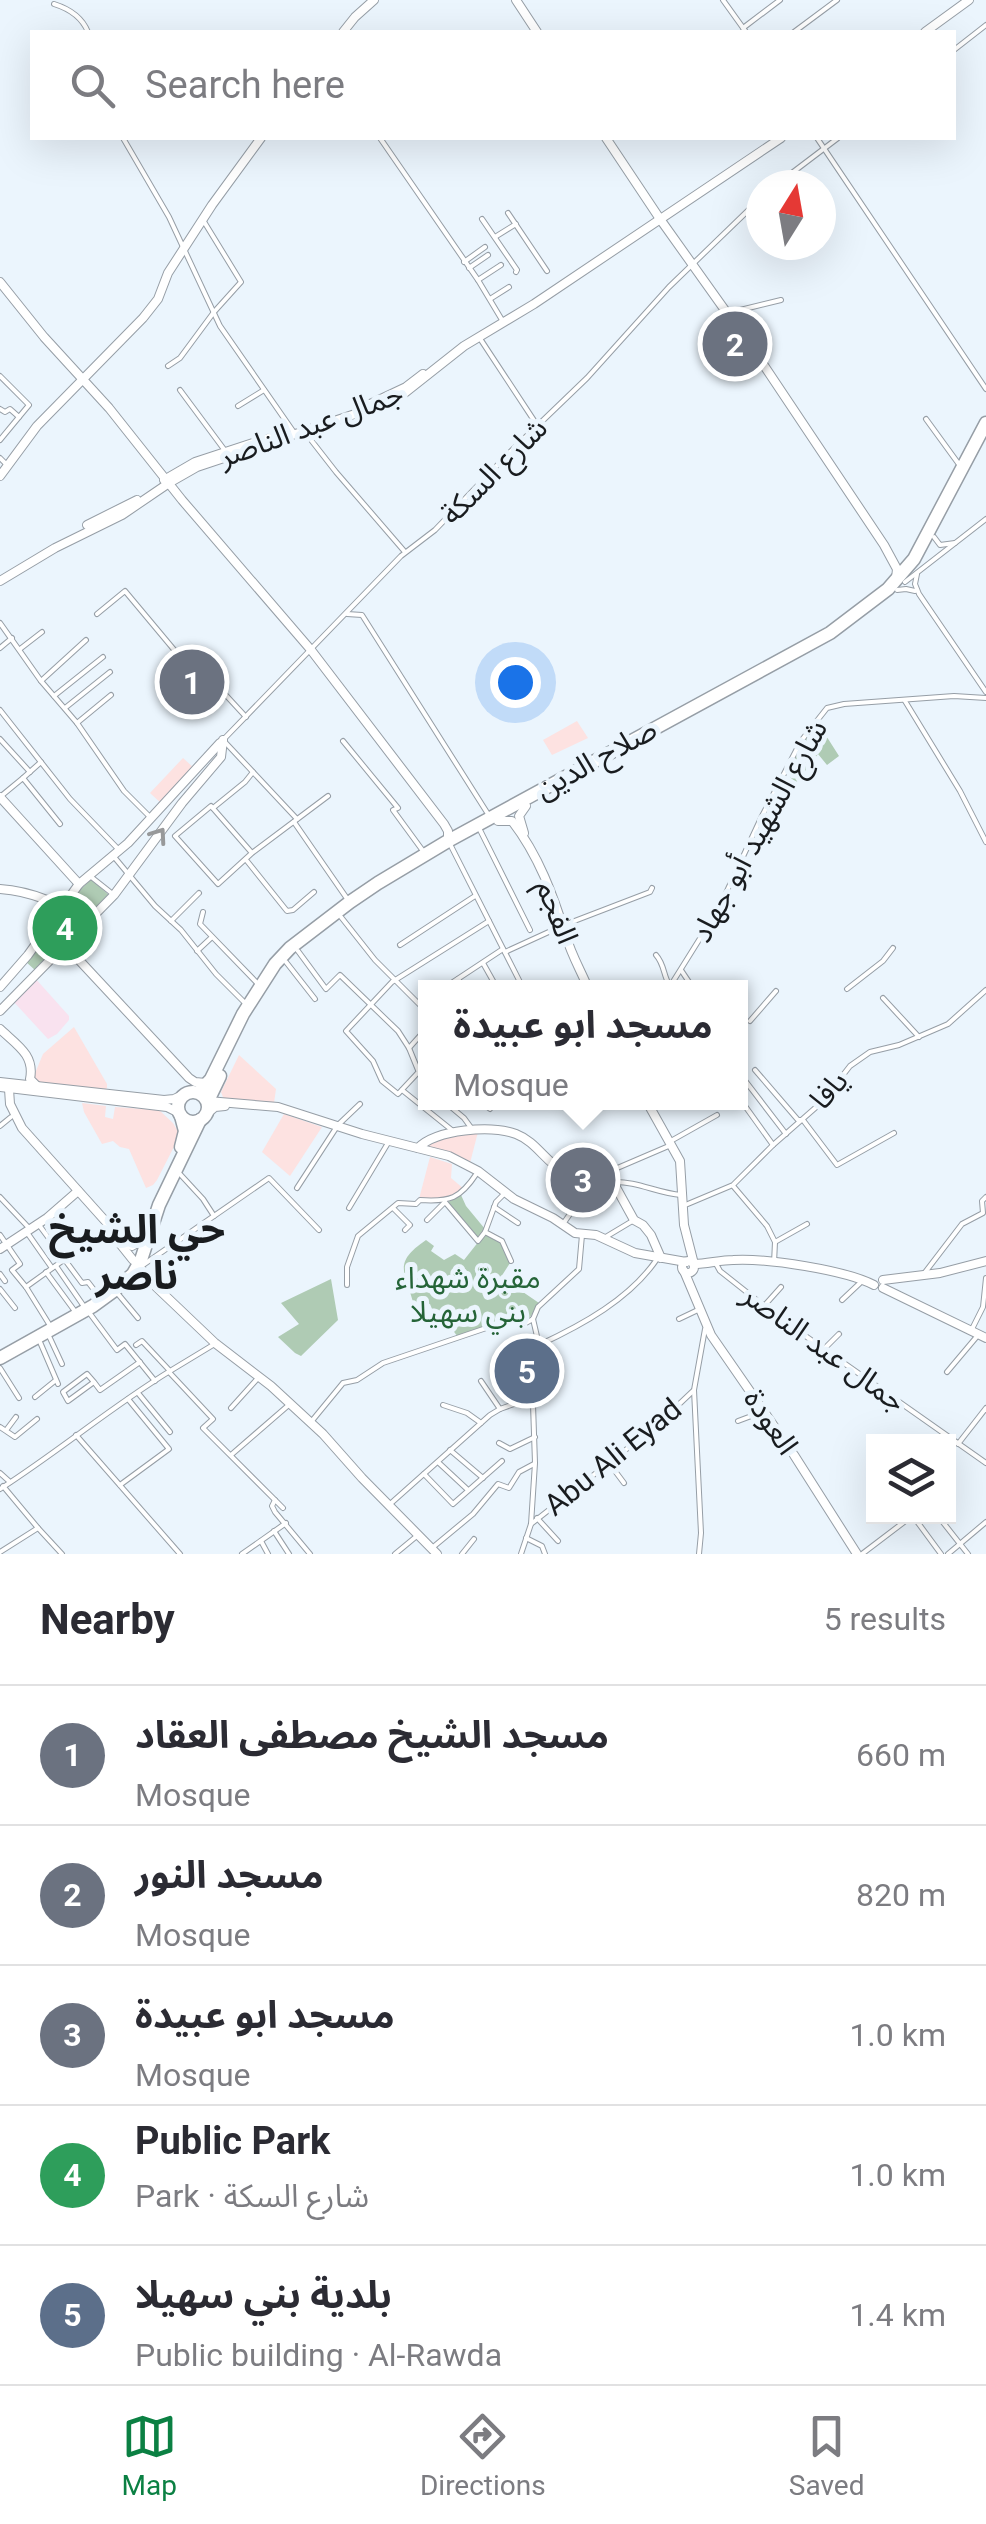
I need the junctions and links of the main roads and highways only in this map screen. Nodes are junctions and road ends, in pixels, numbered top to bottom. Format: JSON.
{"nodes":[{"id":1,"x":374,"y":0,"type":"edge"},
{"id":2,"x":516,"y":0,"type":"edge"},
{"id":3,"x":970,"y":0,"type":"edge"},
{"id":4,"x":345,"y":30,"type":"edge"},
{"id":5,"x":535,"y":30,"type":"edge"},
{"id":6,"x":928,"y":30,"type":"edge"},
{"id":7,"x":259,"y":140,"type":"edge"},
{"id":8,"x":607,"y":140,"type":"edge"},
{"id":9,"x":778,"y":140,"type":"edge"},
{"id":10,"x":660,"y":219,"type":"junction"},
{"id":11,"x":0,"y":282,"type":"edge"},
{"id":12,"x":502,"y":320,"type":"junction"},
{"id":13,"x":84,"y":379,"type":"junction"},
{"id":14,"x":986,"y":423,"type":"edge"},
{"id":15,"x":297,"y":432,"type":"junction"},
{"id":16,"x":986,"y":439,"type":"edge"},
{"id":17,"x":4,"y":461,"type":"edge"},
{"id":18,"x":0,"y":476,"type":"edge"},
{"id":19,"x":168,"y":480,"type":"junction"},
{"id":20,"x":884,"y":545,"type":"junction"},
{"id":21,"x":914,"y":559,"type":"junction"},
{"id":22,"x":0,"y":579,"type":"edge"},
{"id":23,"x":904,"y":582,"type":"junction"},
{"id":24,"x":626,"y":746,"type":"junction"},
{"id":25,"x":0,"y":797,"type":"edge"},
{"id":26,"x":526,"y":806,"type":"junction"},
{"id":27,"x":438,"y":816,"type":"junction"},
{"id":28,"x":494,"y":819,"type":"junction"},
{"id":29,"x":465,"y":832,"type":"junction"},
{"id":30,"x":524,"y":838,"type":"junction"},
{"id":31,"x":450,"y":844,"type":"junction"},
{"id":32,"x":398,"y":875,"type":"junction"},
{"id":33,"x":80,"y":884,"type":"junction"},
{"id":34,"x":380,"y":886,"type":"junction"},
{"id":35,"x":0,"y":887,"type":"edge"},
{"id":36,"x":69,"y":899,"type":"junction"},
{"id":37,"x":44,"y":900,"type":"junction"},
{"id":38,"x":63,"y":907,"type":"junction"},
{"id":39,"x":87,"y":923,"type":"junction"},
{"id":40,"x":51,"y":924,"type":"junction"},
{"id":41,"x":64,"y":946,"type":"junction"},
{"id":42,"x":585,"y":980,"type":"edge"},
{"id":43,"x":0,"y":986,"type":"edge"},
{"id":44,"x":0,"y":1011,"type":"edge"},
{"id":45,"x":0,"y":1029,"type":"edge"},
{"id":46,"x":37,"y":1086,"type":"junction"},
{"id":47,"x":2,"y":1088,"type":"edge"},
{"id":48,"x":202,"y":1097,"type":"junction"},
{"id":49,"x":223,"y":1102,"type":"junction"},
{"id":50,"x":163,"y":1106,"type":"junction"},
{"id":51,"x":651,"y":1110,"type":"edge"},
{"id":52,"x":180,"y":1115,"type":"junction"},
{"id":53,"x":337,"y":1127,"type":"junction"},
{"id":54,"x":184,"y":1139,"type":"junction"},
{"id":55,"x":418,"y":1148,"type":"junction"},
{"id":56,"x":172,"y":1174,"type":"junction"},
{"id":57,"x":76,"y":1191,"type":"junction"},
{"id":58,"x":582,"y":1236,"type":"junction"},
{"id":59,"x":139,"y":1242,"type":"junction"},
{"id":60,"x":3,"y":1243,"type":"edge"},
{"id":61,"x":664,"y":1259,"type":"junction"},
{"id":62,"x":986,"y":1261,"type":"edge"},
{"id":63,"x":772,"y":1262,"type":"junction"},
{"id":64,"x":137,"y":1264,"type":"junction"},
{"id":65,"x":691,"y":1265,"type":"junction"},
{"id":66,"x":879,"y":1283,"type":"junction"},
{"id":67,"x":82,"y":1308,"type":"junction"},
{"id":68,"x":979,"y":1334,"type":"edge"},
{"id":69,"x":0,"y":1355,"type":"edge"},
{"id":70,"x":434,"y":1551,"type":"edge"},
{"id":71,"x":859,"y":1554,"type":"edge"}],
"edges":[{"from":1,"to":4,"type":"main road"},
{"from":2,"to":5,"type":"main road"},
{"from":3,"to":6,"type":"main road"},
{"from":7,"to":13,"type":"main road"},
{"from":8,"to":10,"type":"main road"},
{"from":9,"to":10,"type":"main road","name":"جمال عبد الناصر"},
{"from":10,"to":12,"type":"main road","name":"جمال عبد الناصر"},
{"from":10,"to":20,"type":"main road"},
{"from":11,"to":13,"type":"main road"},
{"from":12,"to":15,"type":"main road","name":"جمال عبد الناصر"},
{"from":12,"to":15,"type":"main road","name":"جمال عبد الناصر"},
{"from":13,"to":17,"type":"main road"},
{"from":13,"to":19,"type":"main road"},
{"from":14,"to":21,"type":"highway","name":"صلاح الدين"},
{"from":15,"to":19,"type":"main road","name":"جمال عبد الناصر"},
{"from":16,"to":23,"type":"highway","name":"صلاح الدين"},
{"from":17,"to":18,"type":"main road"},
{"from":19,"to":22,"type":"main road","name":"جمال عبد الناصر"},
{"from":19,"to":27,"type":"main road"},
{"from":20,"to":21,"type":"main road"},
{"from":20,"to":23,"type":"main road"},
{"from":21,"to":23,"type":"highway","name":"صلاح الدين"},
{"from":23,"to":24,"type":"highway","name":"صلاح الدين"},
{"from":24,"to":26,"type":"highway","name":"صلاح الدين"},
{"from":24,"to":28,"type":"highway","name":"صلاح الدين"},
{"from":25,"to":33,"type":"main road"},
{"from":26,"to":28,"type":"highway","name":"صلاح الدين"},
{"from":26,"to":30,"type":"main road"},
{"from":27,"to":29,"type":"main road"},
{"from":27,"to":31,"type":"main road"},
{"from":28,"to":29,"type":"highway","name":"صلاح الدين"},
{"from":28,"to":30,"type":"main road"},
{"from":28,"to":31,"type":"highway","name":"صلاح الدين"},
{"from":29,"to":31,"type":"highway","name":"صلاح الدين"},
{"from":30,"to":42,"type":"main road","name":"الفجم"},
{"from":31,"to":32,"type":"highway","name":"صلاح الدين"},
{"from":31,"to":32,"type":"highway","name":"صلاح الدين"},
{"from":32,"to":34,"type":"highway","name":"صلاح الدين"},
{"from":33,"to":36,"type":"main road","name":"شارع السكة"},
{"from":39,"to":33,"type":"main road","name":"شارع السكة","one_way":true},
{"from":34,"to":48,"type":"highway","name":"صلاح الدين"},
{"from":34,"to":48,"type":"highway","name":"صلاح الدين"},
{"from":35,"to":36,"type":"main road"},
{"from":35,"to":37,"type":"main road"},
{"from":36,"to":38,"type":"main road","name":"شارع السكة"},
{"from":37,"to":38,"type":"main road"},
{"from":37,"to":40,"type":"main road"},
{"from":38,"to":39,"type":"main road"},
{"from":38,"to":40,"type":"main road","name":"شارع السكة"},
{"from":39,"to":41,"type":"main road","name":"شارع السكة"},
{"from":40,"to":43,"type":"main road","name":"شارع السكة"},
{"from":41,"to":44,"type":"main road","name":"شارع السكة"},
{"from":41,"to":48,"type":"main road"},
{"from":41,"to":48,"type":"main road"},
{"from":45,"to":46,"type":"main road"},
{"from":46,"to":47,"type":"main road"},
{"from":46,"to":48,"type":"main road"},
{"from":47,"to":50,"type":"main road"},
{"from":47,"to":57,"type":"main road"},
{"from":47,"to":57,"type":"main road"},
{"from":48,"to":49,"type":"main road"},
{"from":48,"to":49,"type":"main road"},
{"from":48,"to":52,"type":"highway"},
{"from":48,"to":52,"type":"highway"},
{"from":48,"to":53,"type":"main road"},
{"from":48,"to":56,"type":"highway","name":"صلاح الدين"},
{"from":49,"to":53,"type":"main road"},
{"from":50,"to":52,"type":"main road"},
{"from":50,"to":54,"type":"highway"},
{"from":51,"to":65,"type":"main road"},
{"from":52,"to":54,"type":"highway"},
{"from":53,"to":55,"type":"main road"},
{"from":53,"to":58,"type":"main road"},
{"from":54,"to":56,"type":"highway","name":"صلاح الدين"},
{"from":55,"to":58,"type":"main road"},
{"from":55,"to":61,"type":"main road"},
{"from":56,"to":59,"type":"highway","name":"صلاح الدين"},
{"from":56,"to":64,"type":"highway","name":"صلاح الدين"},
{"from":57,"to":59,"type":"main road"},
{"from":57,"to":60,"type":"main road"},
{"from":57,"to":64,"type":"main road"},
{"from":58,"to":61,"type":"main road"},
{"from":58,"to":61,"type":"main road"},
{"from":59,"to":64,"type":"highway","name":"صلاح الدين"},
{"from":61,"to":65,"type":"main road"},
{"from":62,"to":66,"type":"main road"},
{"from":63,"to":65,"type":"main road"},
{"from":63,"to":66,"type":"main road"},
{"from":63,"to":66,"type":"main road"},
{"from":64,"to":67,"type":"highway","name":"صلاح الدين"},
{"from":64,"to":67,"type":"highway","name":"صلاح الدين"},
{"from":64,"to":70,"type":"main road"},
{"from":65,"to":71,"type":"main road","name":"العودة"},
{"from":66,"to":68,"type":"main road"},
{"from":67,"to":69,"type":"highway","name":"صلاح الدين"}]}
